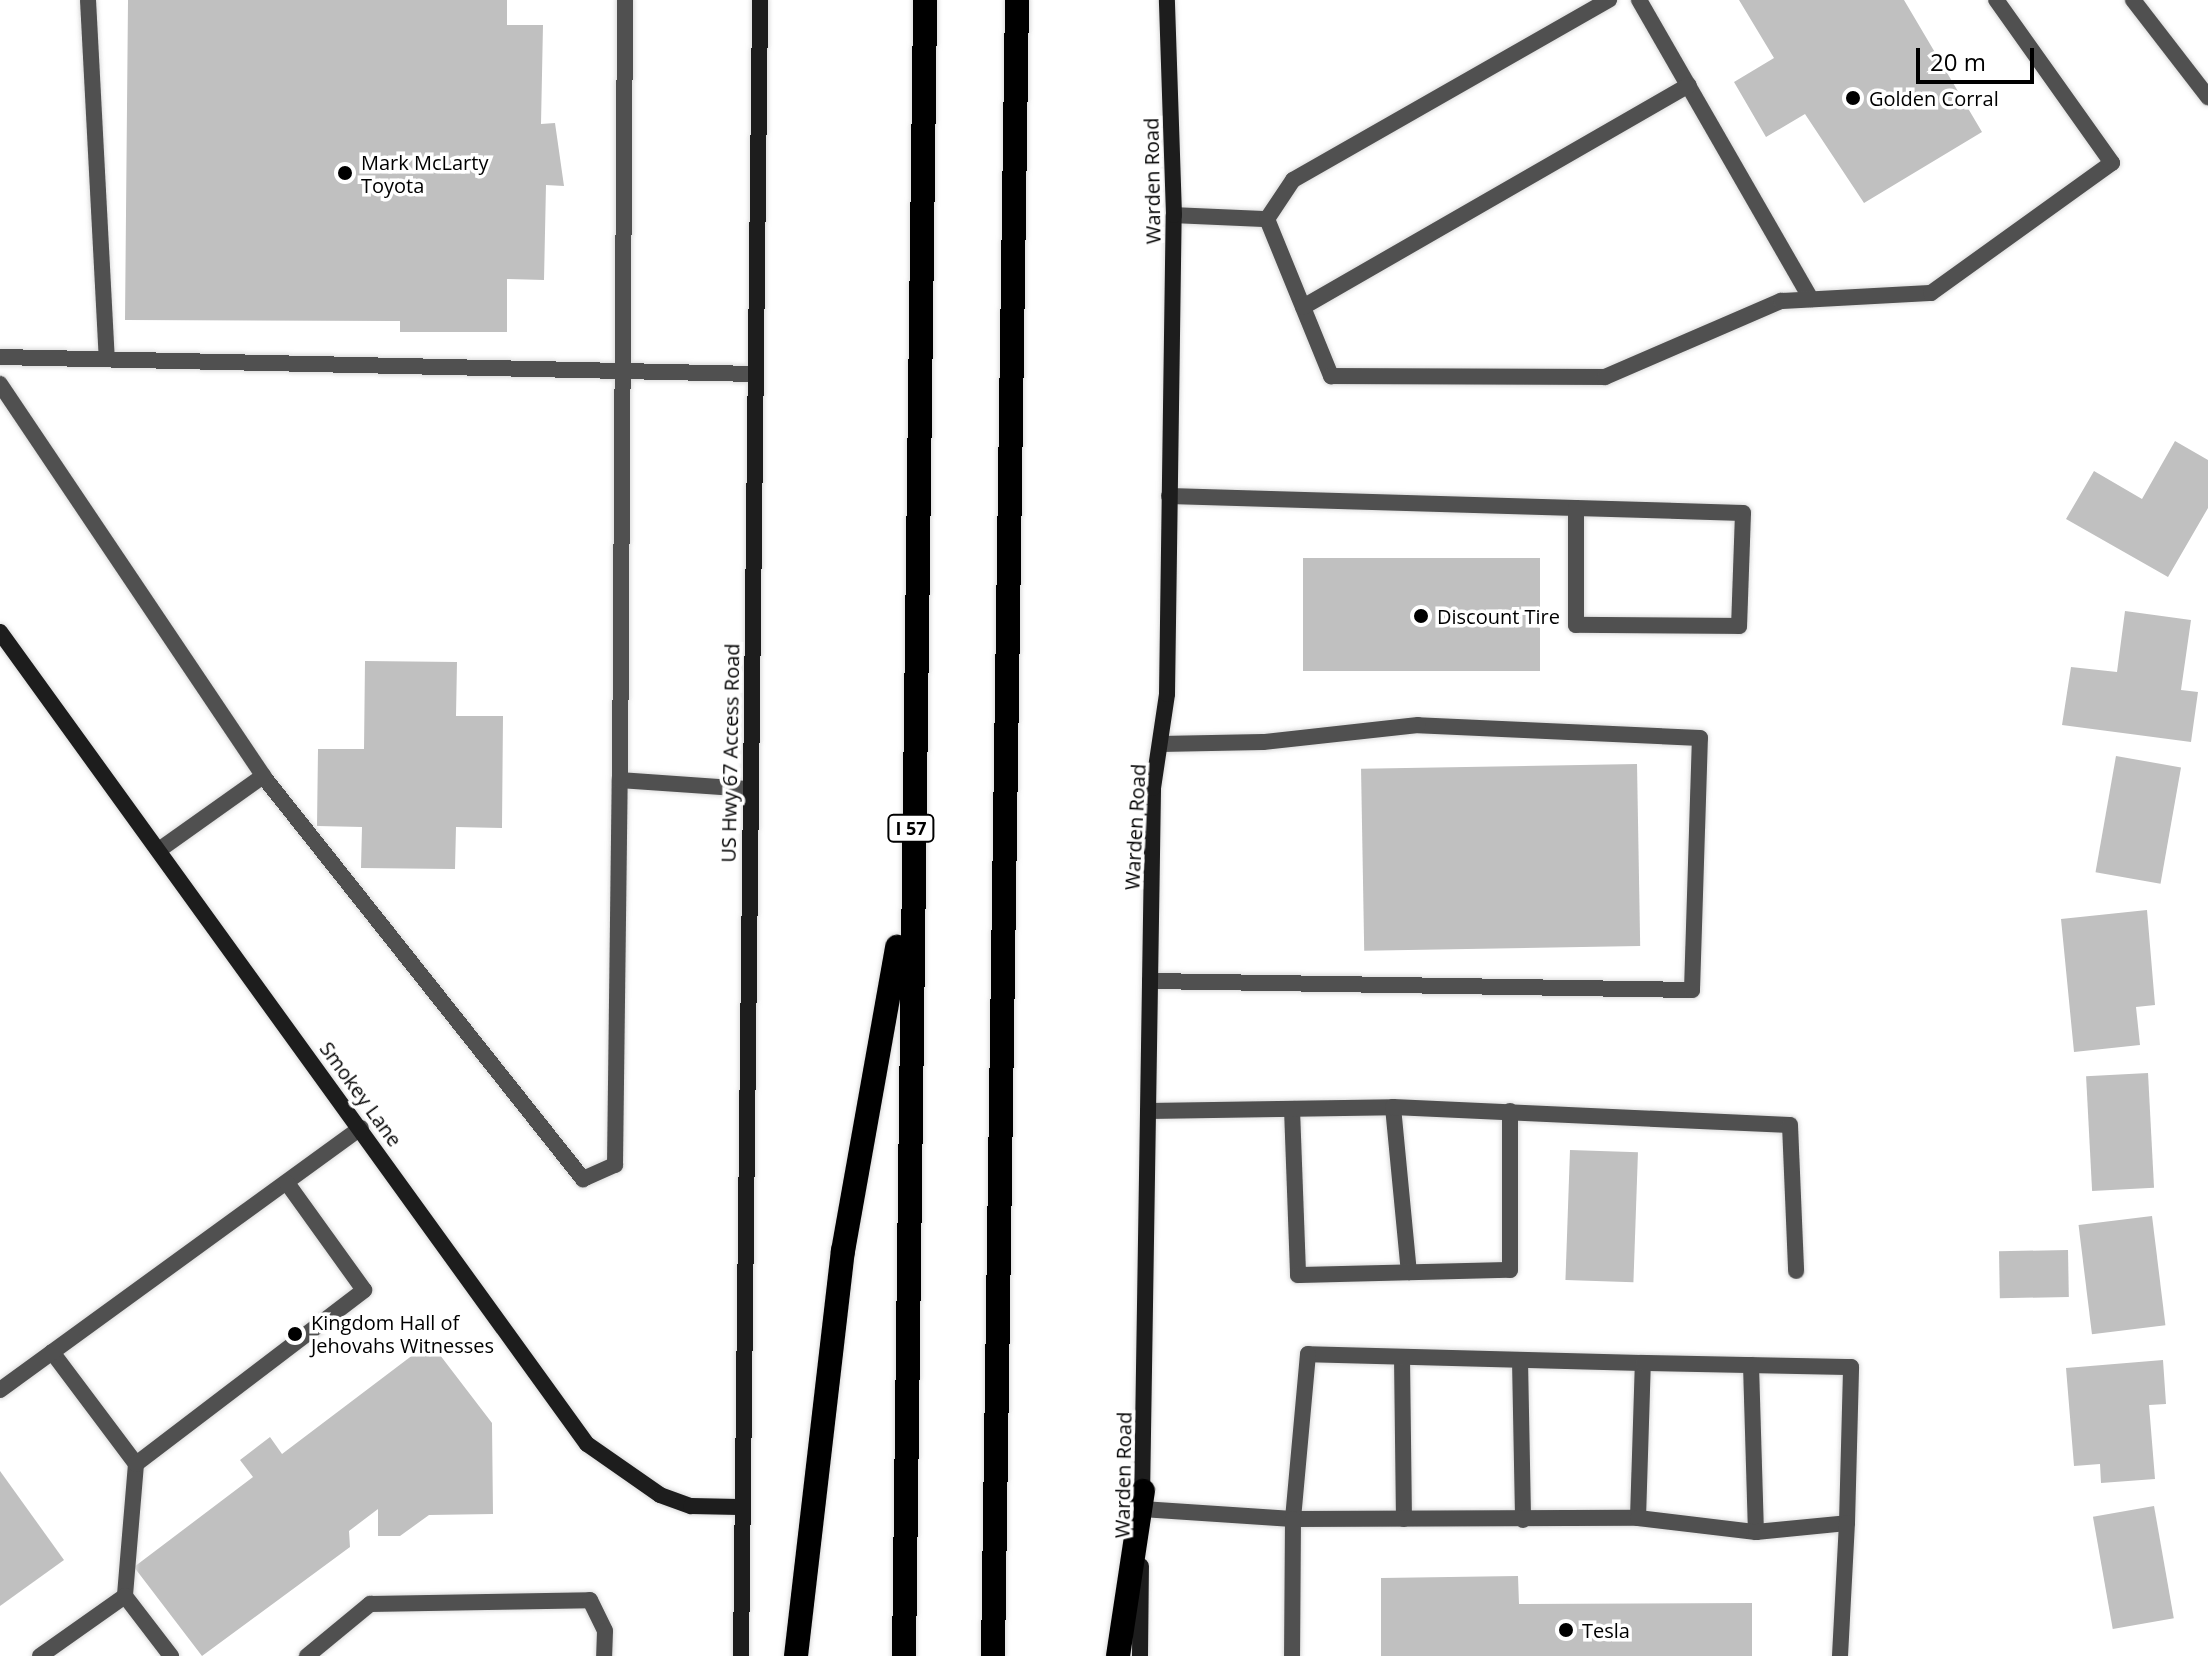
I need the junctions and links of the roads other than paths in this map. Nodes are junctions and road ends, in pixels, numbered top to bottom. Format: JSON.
{"nodes":[{"id":1,"x":88,"y":0,"type":"edge"},
{"id":2,"x":625,"y":0,"type":"edge"},
{"id":3,"x":760,"y":0,"type":"edge"},
{"id":4,"x":925,"y":0,"type":"edge"},
{"id":5,"x":1017,"y":0,"type":"edge"},
{"id":6,"x":1167,"y":0,"type":"edge"},
{"id":7,"x":1609,"y":0,"type":"edge"},
{"id":8,"x":1639,"y":0,"type":"edge"},
{"id":9,"x":1996,"y":0,"type":"edge"},
{"id":10,"x":2133,"y":0,"type":"edge"},
{"id":11,"x":1689,"y":85,"type":"junction"},
{"id":12,"x":2208,"y":97,"type":"edge"},
{"id":13,"x":1174,"y":215,"type":"junction"},
{"id":14,"x":1267,"y":219,"type":"junction"},
{"id":15,"x":1811,"y":299,"type":"junction"},
{"id":16,"x":1303,"y":307,"type":"junction"},
{"id":17,"x":0,"y":357,"type":"edge"},
{"id":18,"x":107,"y":358,"type":"junction"},
{"id":19,"x":623,"y":372,"type":"junction"},
{"id":20,"x":755,"y":374,"type":"junction"},
{"id":21,"x":0,"y":384,"type":"edge"},
{"id":22,"x":1169,"y":496,"type":"junction"},
{"id":23,"x":1576,"y":508,"type":"junction"},
{"id":24,"x":0,"y":632,"type":"edge"},
{"id":25,"x":1160,"y":744,"type":"junction"},
{"id":26,"x":263,"y":776,"type":"junction"},
{"id":27,"x":620,"y":780,"type":"junction"},
{"id":28,"x":750,"y":789,"type":"junction"},
{"id":29,"x":159,"y":850,"type":"junction"},
{"id":30,"x":909,"y":878,"type":"junction"},
{"id":31,"x":1150,"y":981,"type":"junction"},
{"id":32,"x":1393,"y":1107,"type":"junction"},
{"id":33,"x":1292,"y":1109,"type":"junction"},
{"id":34,"x":1148,"y":1111,"type":"junction"},
{"id":35,"x":1510,"y":1111,"type":"junction"},
{"id":36,"x":361,"y":1128,"type":"junction"},
{"id":37,"x":287,"y":1183,"type":"junction"},
{"id":38,"x":1796,"y":1271,"type":"dead end"},
{"id":39,"x":1409,"y":1272,"type":"junction"},
{"id":40,"x":52,"y":1352,"type":"junction"},
{"id":41,"x":1402,"y":1357,"type":"junction"},
{"id":42,"x":1520,"y":1360,"type":"junction"},
{"id":43,"x":1643,"y":1363,"type":"junction"},
{"id":44,"x":1751,"y":1365,"type":"junction"},
{"id":45,"x":0,"y":1390,"type":"edge"},
{"id":46,"x":136,"y":1464,"type":"junction"},
{"id":47,"x":1142,"y":1500,"type":"junction"},
{"id":48,"x":739,"y":1507,"type":"junction"},
{"id":49,"x":1638,"y":1518,"type":"junction"},
{"id":50,"x":1293,"y":1519,"type":"junction"},
{"id":51,"x":1404,"y":1519,"type":"junction"},
{"id":52,"x":1523,"y":1520,"type":"junction"},
{"id":53,"x":1847,"y":1523,"type":"junction"},
{"id":54,"x":1756,"y":1532,"type":"junction"},
{"id":55,"x":125,"y":1596,"type":"junction"},
{"id":56,"x":40,"y":1656,"type":"edge"},
{"id":57,"x":171,"y":1656,"type":"edge"},
{"id":58,"x":307,"y":1656,"type":"edge"},
{"id":59,"x":604,"y":1656,"type":"edge"},
{"id":60,"x":741,"y":1656,"type":"edge"},
{"id":61,"x":796,"y":1656,"type":"edge"},
{"id":62,"x":904,"y":1656,"type":"edge"},
{"id":63,"x":993,"y":1656,"type":"edge"},
{"id":64,"x":1118,"y":1656,"type":"edge"},
{"id":65,"x":1140,"y":1656,"type":"edge"},
{"id":66,"x":1292,"y":1656,"type":"edge"},
{"id":67,"x":1840,"y":1656,"type":"edge"}],
"edges":[{"from":1,"to":18,"type":"lane"},
{"from":2,"to":19,"type":"lane"},
{"from":3,"to":20,"type":"main road","name":"US Hwy 67 Access Road"},
{"from":4,"to":30,"type":"highway","number":"I 57"},
{"from":5,"to":63,"type":"highway"},
{"from":6,"to":13,"type":"main road","name":"Warden Road"},
{"from":7,"to":14,"type":"lane"},
{"from":8,"to":11,"type":"lane"},
{"from":9,"to":15,"type":"lane"},
{"from":10,"to":12,"type":"lane"},
{"from":11,"to":15,"type":"lane"},
{"from":11,"to":16,"type":"lane"},
{"from":13,"to":14,"type":"lane"},
{"from":13,"to":22,"type":"main road","name":"Warden Road"},
{"from":14,"to":16,"type":"lane"},
{"from":15,"to":16,"type":"lane"},
{"from":17,"to":18,"type":"lane"},
{"from":18,"to":19,"type":"lane"},
{"from":19,"to":20,"type":"lane"},
{"from":19,"to":27,"type":"lane"},
{"from":20,"to":28,"type":"main road","name":"US Hwy 67 Access Road"},
{"from":21,"to":26,"type":"lane"},
{"from":22,"to":23,"type":"lane"},
{"from":22,"to":25,"type":"main road","name":"Warden Road"},
{"from":23,"to":23,"type":"lane"},
{"from":24,"to":29,"type":"main road","name":"Smokey Lane"},
{"from":25,"to":31,"type":"main road","name":"Warden Road"},
{"from":25,"to":31,"type":"lane"},
{"from":26,"to":27,"type":"lane"},
{"from":26,"to":29,"type":"lane"},
{"from":27,"to":28,"type":"lane"},
{"from":28,"to":48,"type":"main road","name":"US Hwy 67 Access Road"},
{"from":29,"to":36,"type":"main road","name":"Smokey Lane"},
{"from":30,"to":61,"type":"highway"},
{"from":30,"to":62,"type":"highway","number":"I 57"},
{"from":31,"to":34,"type":"main road","name":"Warden Road"},
{"from":32,"to":33,"type":"lane"},
{"from":32,"to":35,"type":"lane"},
{"from":32,"to":39,"type":"lane"},
{"from":33,"to":34,"type":"lane"},
{"from":33,"to":39,"type":"lane"},
{"from":34,"to":47,"type":"main road","name":"Warden Road"},
{"from":35,"to":38,"type":"lane"},
{"from":35,"to":39,"type":"lane"},
{"from":36,"to":37,"type":"lane"},
{"from":36,"to":48,"type":"main road","name":"Smokey Lane"},
{"from":37,"to":40,"type":"lane"},
{"from":37,"to":46,"type":"lane"},
{"from":40,"to":45,"type":"lane"},
{"from":40,"to":46,"type":"lane"},
{"from":41,"to":42,"type":"lane"},
{"from":41,"to":50,"type":"lane"},
{"from":41,"to":51,"type":"lane"},
{"from":42,"to":43,"type":"lane"},
{"from":42,"to":52,"type":"lane"},
{"from":43,"to":44,"type":"lane"},
{"from":43,"to":49,"type":"lane"},
{"from":44,"to":53,"type":"lane"},
{"from":44,"to":54,"type":"lane"},
{"from":46,"to":55,"type":"lane"},
{"from":47,"to":50,"type":"lane"},
{"from":47,"to":64,"type":"highway"},
{"from":47,"to":65,"type":"main road","name":"Warden Road"},
{"from":48,"to":60,"type":"main road","name":"US Hwy 67 Access Road"},
{"from":49,"to":52,"type":"lane"},
{"from":49,"to":54,"type":"lane"},
{"from":50,"to":51,"type":"lane"},
{"from":50,"to":66,"type":"lane"},
{"from":51,"to":52,"type":"lane"},
{"from":53,"to":54,"type":"lane"},
{"from":53,"to":67,"type":"lane"},
{"from":55,"to":56,"type":"lane"},
{"from":55,"to":57,"type":"lane"},
{"from":58,"to":59,"type":"lane"}]}
